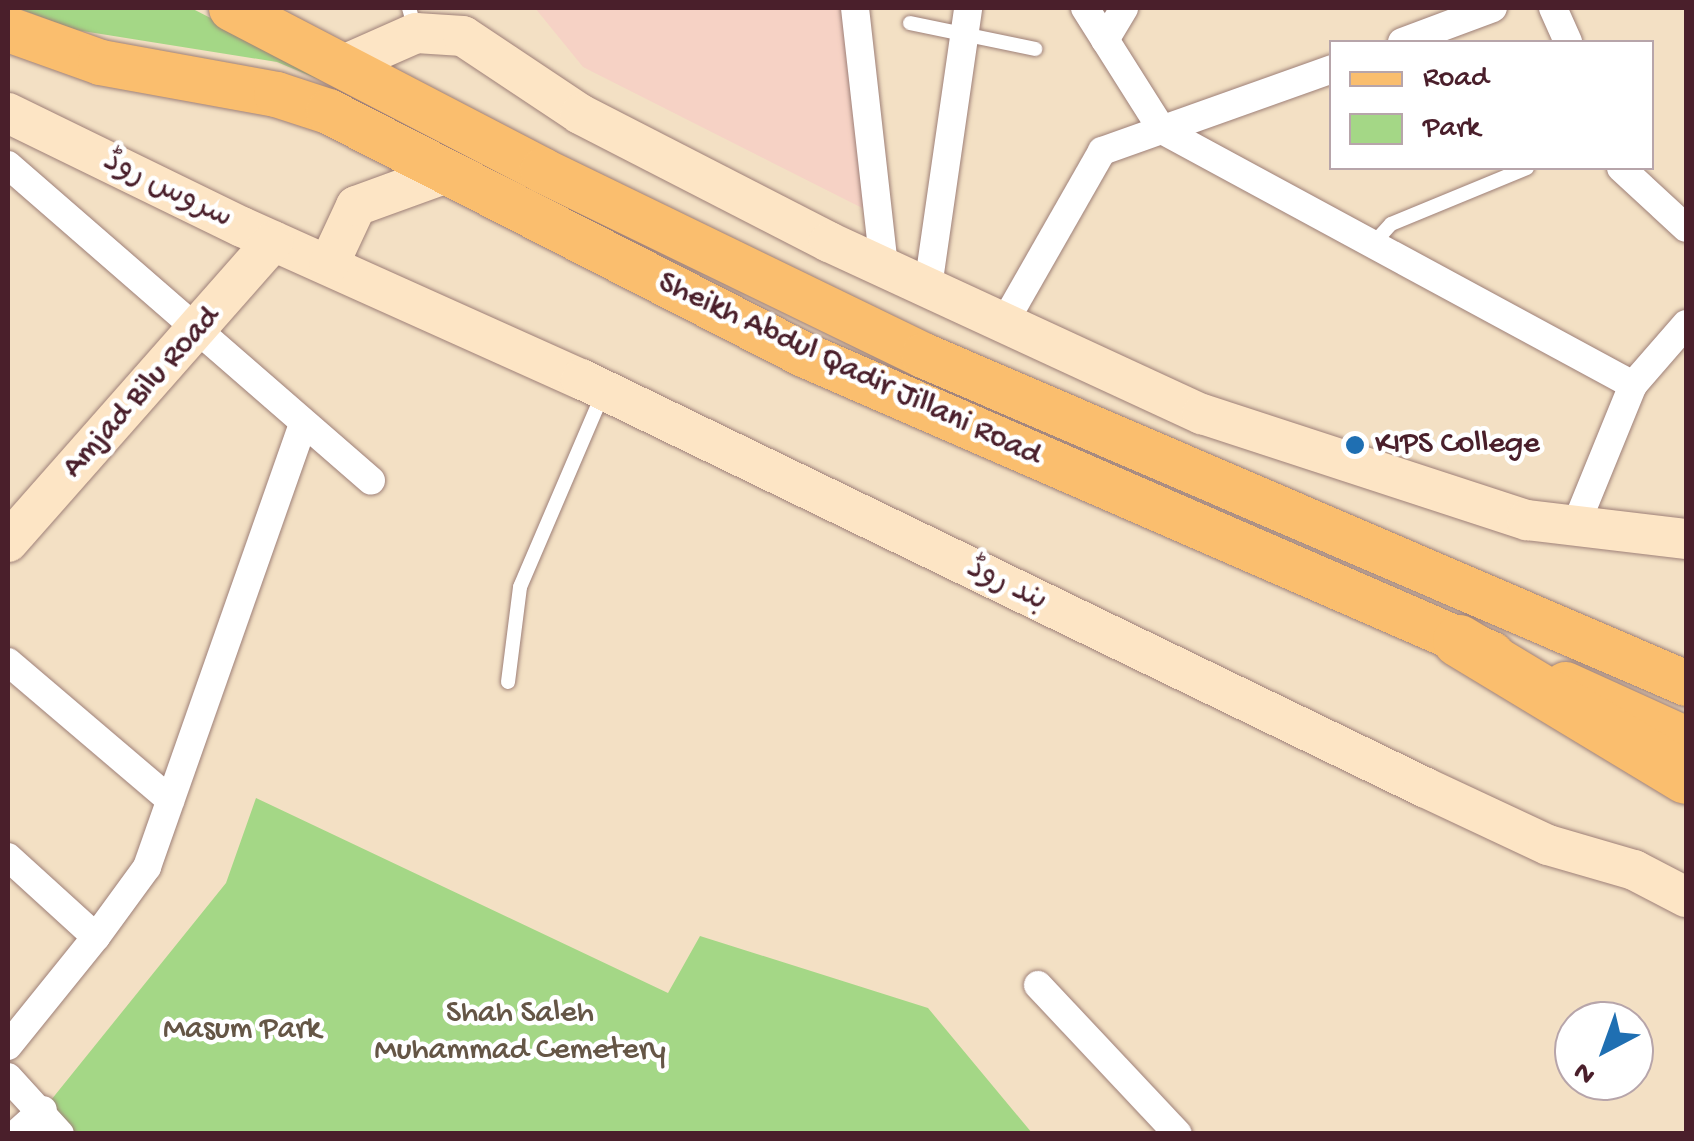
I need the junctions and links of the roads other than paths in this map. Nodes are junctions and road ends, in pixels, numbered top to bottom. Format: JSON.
{"nodes":[{"id":1,"x":231,"y":8,"type":"edge"},
{"id":2,"x":855,"y":8,"type":"edge"},
{"id":3,"x":1085,"y":8,"type":"edge"},
{"id":4,"x":1124,"y":8,"type":"edge"},
{"id":5,"x":1415,"y":8,"type":"edge"},
{"id":6,"x":1492,"y":8,"type":"edge"},
{"id":7,"x":1553,"y":8,"type":"edge"},
{"id":8,"x":413,"y":20,"type":"edge"},
{"id":9,"x":967,"y":21,"type":"edge"},
{"id":10,"x":910,"y":23,"type":"dead end"},
{"id":11,"x":8,"y":28,"type":"edge"},
{"id":12,"x":1416,"y":37,"type":"edge"},
{"id":13,"x":1105,"y":40,"type":"junction"},
{"id":14,"x":1567,"y":40,"type":"edge"},
{"id":15,"x":1035,"y":49,"type":"dead end"},
{"id":16,"x":348,"y":63,"type":"junction"},
{"id":17,"x":1329,"y":69,"type":"edge"},
{"id":18,"x":8,"y":112,"type":"edge"},
{"id":19,"x":1162,"y":130,"type":"junction"},
{"id":20,"x":1522,"y":170,"type":"edge"},
{"id":21,"x":1622,"y":170,"type":"edge"},
{"id":22,"x":444,"y":174,"type":"junction"},
{"id":23,"x":11,"y":175,"type":"edge"},
{"id":24,"x":1686,"y":228,"type":"edge"},
{"id":25,"x":273,"y":242,"type":"junction"},
{"id":26,"x":1373,"y":244,"type":"junction"},
{"id":27,"x":328,"y":264,"type":"junction"},
{"id":28,"x":884,"y":267,"type":"junction"},
{"id":29,"x":928,"y":288,"type":"junction"},
{"id":30,"x":1004,"y":322,"type":"junction"},
{"id":31,"x":1686,"y":324,"type":"edge"},
{"id":32,"x":195,"y":334,"type":"junction"},
{"id":33,"x":1634,"y":386,"type":"junction"},
{"id":34,"x":604,"y":390,"type":"junction"},
{"id":35,"x":302,"y":424,"type":"junction"},
{"id":36,"x":370,"y":480,"type":"dead end"},
{"id":37,"x":1574,"y":528,"type":"junction"},
{"id":38,"x":1686,"y":540,"type":"edge"},
{"id":39,"x":8,"y":542,"type":"edge"},
{"id":40,"x":1459,"y":641,"type":"junction"},
{"id":41,"x":8,"y":662,"type":"edge"},
{"id":42,"x":508,"y":682,"type":"dead end"},
{"id":43,"x":1686,"y":683,"type":"edge"},
{"id":44,"x":1686,"y":739,"type":"edge"},
{"id":45,"x":1686,"y":778,"type":"edge"},
{"id":46,"x":170,"y":800,"type":"junction"},
{"id":47,"x":8,"y":856,"type":"edge"},
{"id":48,"x":1686,"y":897,"type":"edge"},
{"id":49,"x":96,"y":937,"type":"junction"},
{"id":50,"x":1038,"y":985,"type":"dead end"},
{"id":51,"x":8,"y":1046,"type":"edge"},
{"id":52,"x":8,"y":1077,"type":"edge"},
{"id":53,"x":44,"y":1110,"type":"junction"},
{"id":54,"x":16,"y":1134,"type":"edge"},
{"id":55,"x":60,"y":1134,"type":"edge"},
{"id":56,"x":1178,"y":1134,"type":"edge"}],
"edges":[{"from":1,"to":16,"type":"main road","name":"Sheikh Abdul Qadir Jillani Road"},
{"from":2,"to":28,"type":"street"},
{"from":3,"to":13,"type":"street"},
{"from":4,"to":13,"type":"street"},
{"from":5,"to":12,"type":"street"},
{"from":6,"to":12,"type":"street"},
{"from":7,"to":14,"type":"street"},
{"from":8,"to":16,"type":"main road"},
{"from":8,"to":28,"type":"main road"},
{"from":9,"to":10,"type":"lane"},
{"from":9,"to":15,"type":"lane"},
{"from":9,"to":29,"type":"street"},
{"from":11,"to":22,"type":"main road","name":"Sheikh Abdul Qadir Jillani Road"},
{"from":13,"to":19,"type":"street"},
{"from":16,"to":43,"type":"main road","name":"Sheikh Abdul Qadir Jillani Road"},
{"from":17,"to":19,"type":"street"},
{"from":18,"to":25,"type":"main road","name":"سروس روڈ"},
{"from":19,"to":26,"type":"street"},
{"from":19,"to":30,"type":"street"},
{"from":20,"to":26,"type":"lane"},
{"from":21,"to":24,"type":"street"},
{"from":22,"to":27,"type":"main road"},
{"from":22,"to":40,"type":"main road","name":"Sheikh Abdul Qadir Jillani Road"},
{"from":23,"to":32,"type":"street"},
{"from":25,"to":27,"type":"main road","name":"سروس روڈ"},
{"from":25,"to":32,"type":"main road","name":"Amjad Bilu Road"},
{"from":26,"to":33,"type":"street"},
{"from":27,"to":34,"type":"main road","name":"بند روڈ"},
{"from":28,"to":29,"type":"main road"},
{"from":29,"to":30,"type":"main road"},
{"from":30,"to":37,"type":"main road"},
{"from":31,"to":33,"type":"street"},
{"from":32,"to":35,"type":"street"},
{"from":32,"to":39,"type":"main road","name":"Amjad Bilu Road"},
{"from":33,"to":37,"type":"street"},
{"from":34,"to":42,"type":"lane"},
{"from":34,"to":48,"type":"main road","name":"بند روڈ"},
{"from":35,"to":36,"type":"street"},
{"from":35,"to":46,"type":"street"},
{"from":37,"to":38,"type":"main road"},
{"from":40,"to":44,"type":"main road","name":"Sheikh Abdul Qadir Jillani Road"},
{"from":40,"to":45,"type":"highway"},
{"from":41,"to":46,"type":"street"},
{"from":46,"to":49,"type":"street"},
{"from":47,"to":49,"type":"street"},
{"from":49,"to":51,"type":"street"},
{"from":50,"to":56,"type":"street"},
{"from":52,"to":53,"type":"street"},
{"from":53,"to":54,"type":"street"},
{"from":53,"to":55,"type":"street"}]}
